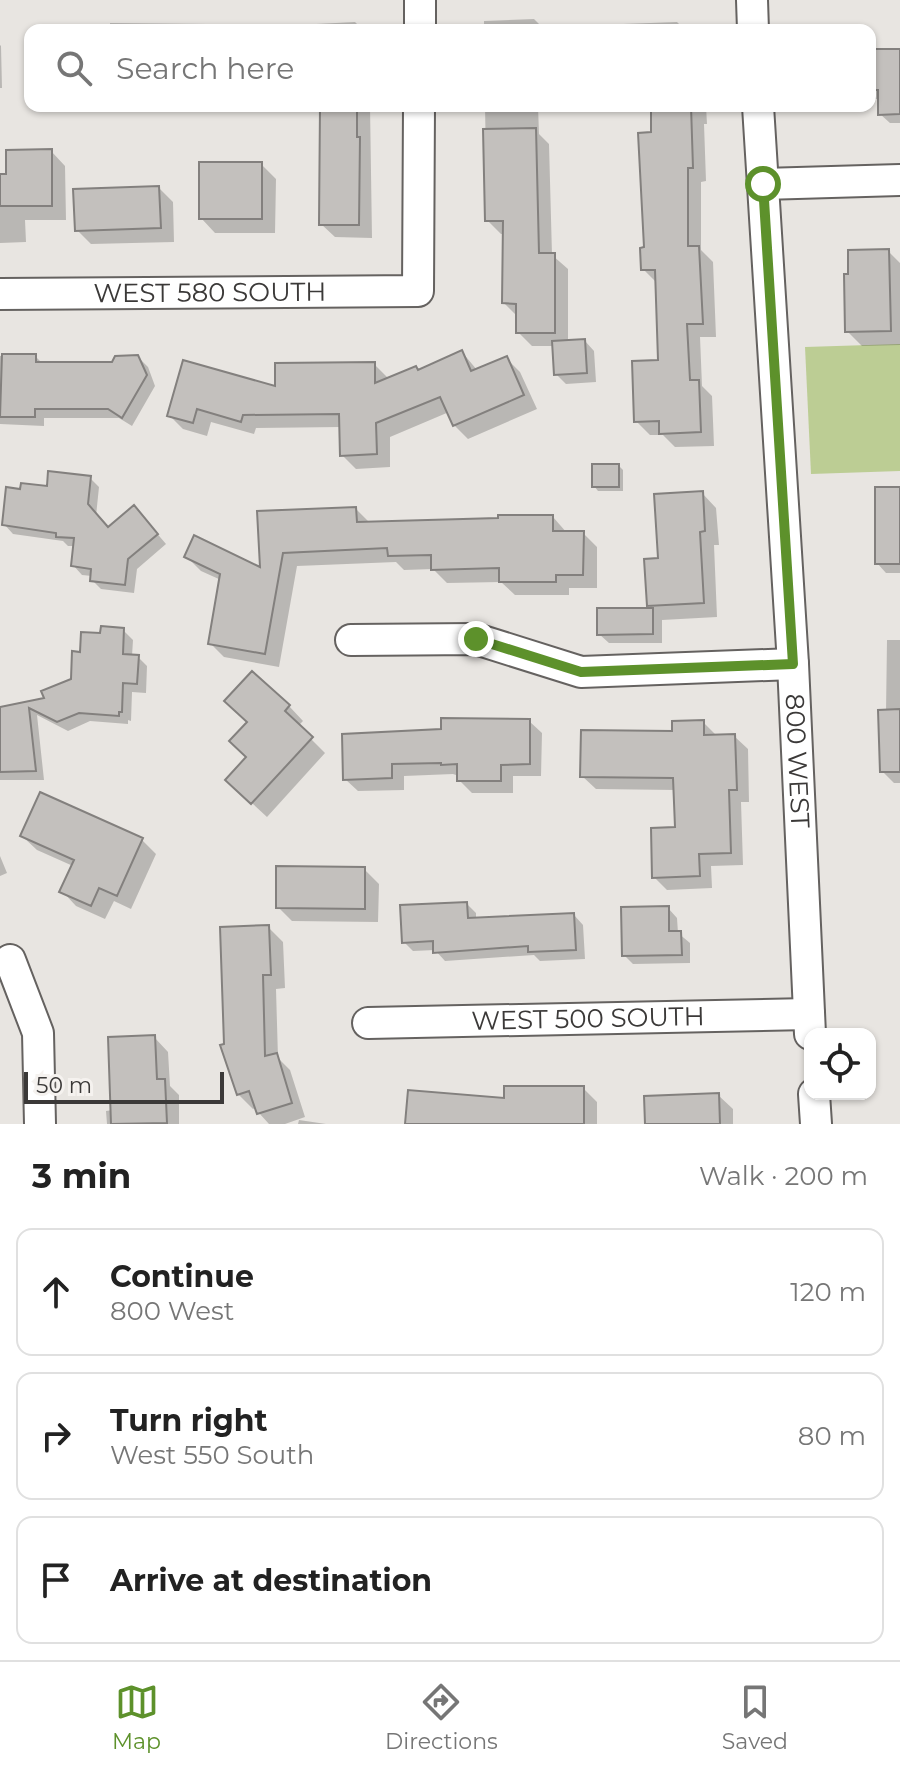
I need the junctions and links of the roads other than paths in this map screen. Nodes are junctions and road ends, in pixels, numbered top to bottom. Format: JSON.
{"nodes":[{"id":1,"x":420,"y":0,"type":"edge"},
{"id":2,"x":752,"y":0,"type":"edge"},
{"id":3,"x":420,"y":24,"type":"edge"},
{"id":4,"x":753,"y":24,"type":"edge"},
{"id":5,"x":419,"y":112,"type":"edge"},
{"id":6,"x":758,"y":112,"type":"edge"},
{"id":7,"x":900,"y":180,"type":"edge"},
{"id":8,"x":763,"y":184,"type":"junction"},
{"id":9,"x":0,"y":294,"type":"edge"},
{"id":10,"x":351,"y":640,"type":"dead end"},
{"id":11,"x":793,"y":664,"type":"junction"},
{"id":12,"x":10,"y":960,"type":"dead end"},
{"id":13,"x":368,"y":1023,"type":"dead end"},
{"id":14,"x":810,"y":1024,"type":"edge"},
{"id":15,"x":814,"y":1100,"type":"edge"},
{"id":16,"x":40,"y":1124,"type":"edge"},
{"id":17,"x":816,"y":1124,"type":"edge"}],
"edges":[{"from":1,"to":3,"type":"street"},
{"from":2,"to":4,"type":"street"},
{"from":5,"to":9,"type":"street","name":"WEST 580 SOUTH"},
{"from":6,"to":8,"type":"street","name":"800 WEST"},
{"from":7,"to":8,"type":"street"},
{"from":8,"to":11,"type":"street","name":"800 WEST"},
{"from":10,"to":11,"type":"street"},
{"from":11,"to":14,"type":"street","name":"800 WEST"},
{"from":12,"to":16,"type":"street"},
{"from":13,"to":14,"type":"street","name":"WEST 500 SOUTH"},
{"from":15,"to":17,"type":"street"}]}
